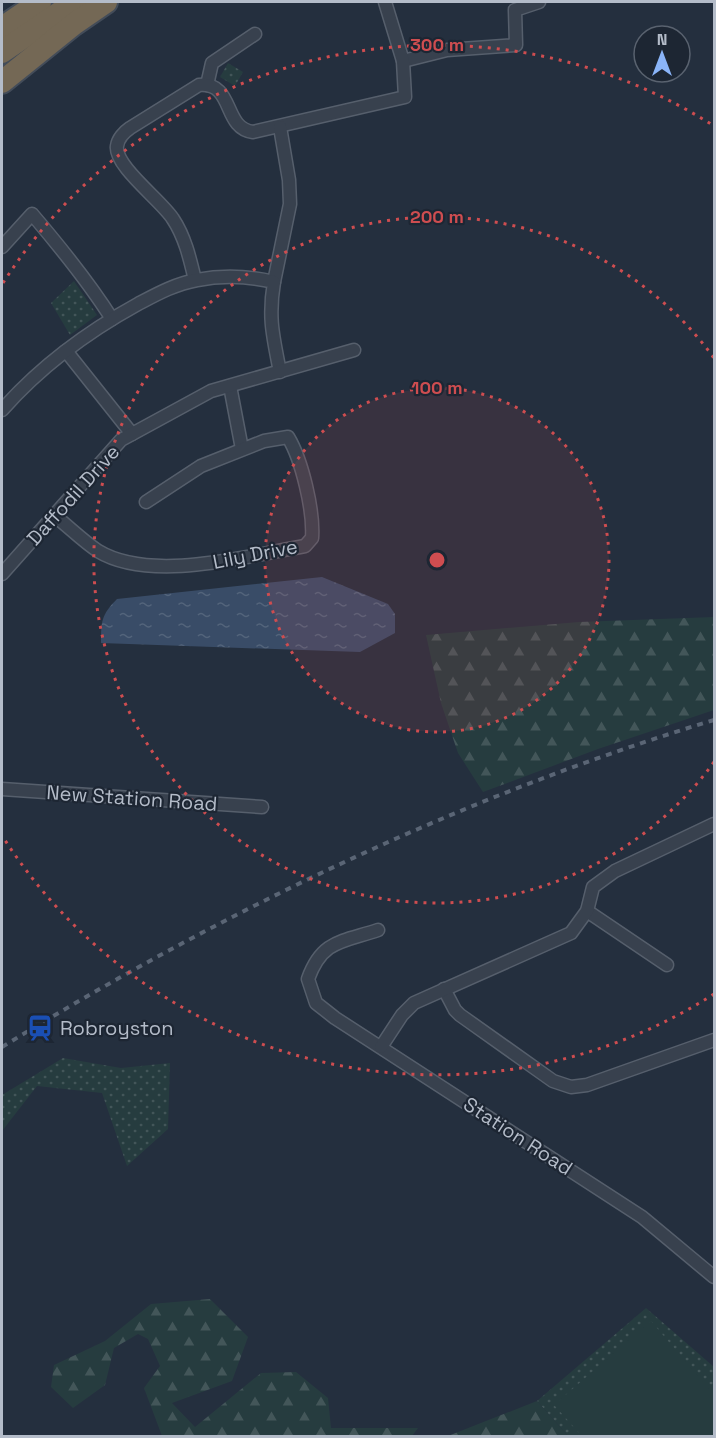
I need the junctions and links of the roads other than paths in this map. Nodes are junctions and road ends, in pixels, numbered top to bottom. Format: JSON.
{"nodes":[{"id":1,"x":16,"y":2,"type":"edge"},
{"id":2,"x":40,"y":2,"type":"edge"},
{"id":3,"x":75,"y":2,"type":"edge"},
{"id":4,"x":106,"y":2,"type":"edge"},
{"id":5,"x":385,"y":2,"type":"edge"},
{"id":6,"x":539,"y":2,"type":"edge"},
{"id":7,"x":2,"y":11,"type":"edge"},
{"id":8,"x":2,"y":28,"type":"edge"},
{"id":9,"x":255,"y":34,"type":"dead end"},
{"id":10,"x":2,"y":51,"type":"edge"},
{"id":11,"x":403,"y":61,"type":"junction"},
{"id":12,"x":2,"y":82,"type":"edge"},
{"id":13,"x":207,"y":85,"type":"junction"},
{"id":14,"x":280,"y":127,"type":"junction"},
{"id":15,"x":2,"y":247,"type":"edge"},
{"id":16,"x":195,"y":280,"type":"junction"},
{"id":17,"x":274,"y":282,"type":"junction"},
{"id":18,"x":112,"y":318,"type":"junction"},
{"id":19,"x":354,"y":350,"type":"dead end"},
{"id":20,"x":66,"y":351,"type":"junction"},
{"id":21,"x":280,"y":372,"type":"junction"},
{"id":22,"x":230,"y":386,"type":"junction"},
{"id":23,"x":2,"y":410,"type":"edge"},
{"id":24,"x":132,"y":434,"type":"junction"},
{"id":25,"x":242,"y":449,"type":"junction"},
{"id":26,"x":146,"y":502,"type":"dead end"},
{"id":27,"x":55,"y":516,"type":"junction"},
{"id":28,"x":2,"y":574,"type":"edge"},
{"id":29,"x":2,"y":789,"type":"edge"},
{"id":30,"x":262,"y":807,"type":"dead end"},
{"id":31,"x":714,"y":824,"type":"edge"},
{"id":32,"x":587,"y":911,"type":"junction"},
{"id":33,"x":378,"y":930,"type":"dead end"},
{"id":34,"x":667,"y":965,"type":"dead end"},
{"id":35,"x":444,"y":989,"type":"junction"},
{"id":36,"x":714,"y":1040,"type":"edge"},
{"id":37,"x":381,"y":1047,"type":"junction"},
{"id":38,"x":714,"y":1277,"type":"edge"}],
"edges":[{"from":1,"to":7,"type":"highway"},
{"from":2,"to":8,"type":"highway"},
{"from":3,"to":10,"type":"highway"},
{"from":4,"to":12,"type":"highway"},
{"from":5,"to":11,"type":"street"},
{"from":6,"to":11,"type":"street"},
{"from":9,"to":13,"type":"street"},
{"from":11,"to":14,"type":"street"},
{"from":13,"to":14,"type":"street"},
{"from":13,"to":16,"type":"street"},
{"from":14,"to":17,"type":"street"},
{"from":15,"to":18,"type":"street"},
{"from":16,"to":17,"type":"street"},
{"from":16,"to":18,"type":"street"},
{"from":17,"to":21,"type":"street"},
{"from":18,"to":20,"type":"street"},
{"from":19,"to":21,"type":"street","name":"Daffodil Drive"},
{"from":20,"to":23,"type":"street"},
{"from":20,"to":24,"type":"street"},
{"from":21,"to":22,"type":"street","name":"Daffodil Drive"},
{"from":22,"to":24,"type":"street","name":"Daffodil Drive"},
{"from":22,"to":25,"type":"street"},
{"from":24,"to":27,"type":"street","name":"Daffodil Drive"},
{"from":25,"to":26,"type":"street","name":"Lily Drive"},
{"from":25,"to":27,"type":"street","name":"Lily Drive"},
{"from":27,"to":28,"type":"street","name":"Daffodil Drive"},
{"from":29,"to":30,"type":"street","name":"New Station Road"},
{"from":31,"to":32,"type":"street"},
{"from":32,"to":34,"type":"street"},
{"from":32,"to":35,"type":"street"},
{"from":33,"to":37,"type":"street","name":"Station Road"},
{"from":35,"to":36,"type":"street"},
{"from":35,"to":37,"type":"street"},
{"from":37,"to":38,"type":"street","name":"Station Road"}]}
